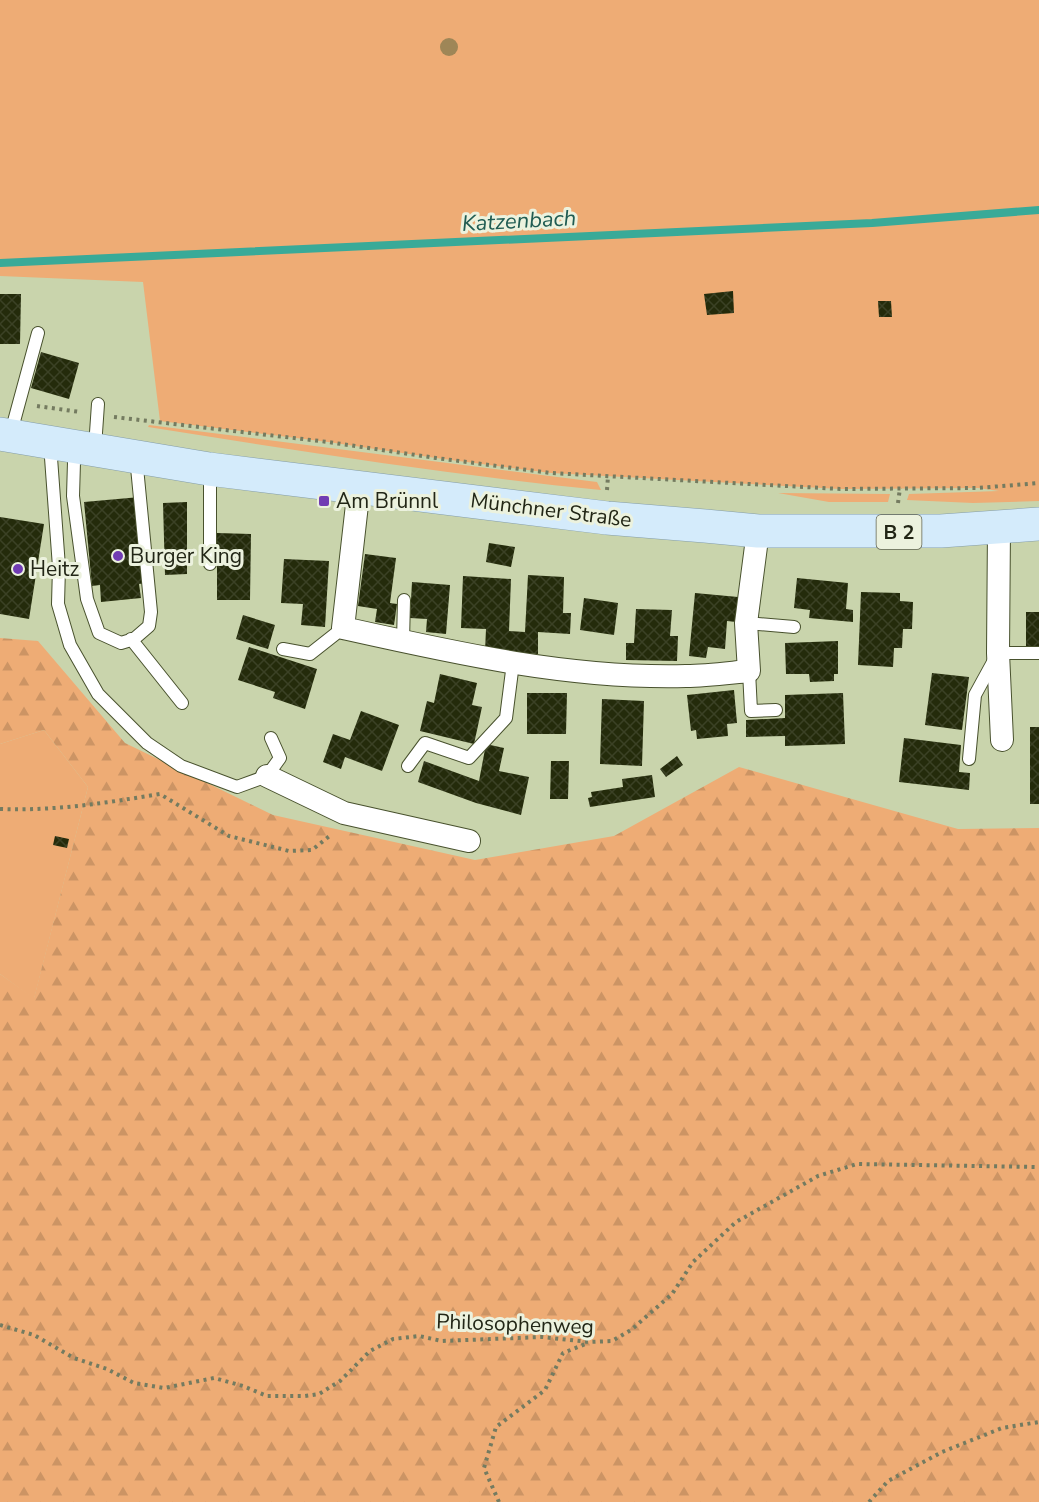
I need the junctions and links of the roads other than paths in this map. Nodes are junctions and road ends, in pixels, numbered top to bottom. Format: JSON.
{"nodes":[{"id":1,"x":38,"y":333,"type":"dead end"},
{"id":2,"x":98,"y":404,"type":"dead end"},
{"id":3,"x":5,"y":435,"type":"edge"},
{"id":4,"x":74,"y":447,"type":"junction"},
{"id":5,"x":136,"y":457,"type":"junction"},
{"id":6,"x":210,"y":469,"type":"junction"},
{"id":7,"x":359,"y":487,"type":"junction"},
{"id":8,"x":1039,"y":524,"type":"edge"},
{"id":9,"x":999,"y":528,"type":"junction"},
{"id":10,"x":758,"y":531,"type":"junction"},
{"id":11,"x":210,"y":564,"type":"dead end"},
{"id":12,"x":404,"y":600,"type":"dead end"},
{"id":13,"x":746,"y":623,"type":"junction"},
{"id":14,"x":794,"y":627,"type":"dead end"},
{"id":15,"x":343,"y":628,"type":"junction"},
{"id":16,"x":131,"y":639,"type":"junction"},
{"id":17,"x":403,"y":641,"type":"junction"},
{"id":18,"x":283,"y":649,"type":"dead end"},
{"id":19,"x":998,"y":653,"type":"junction"},
{"id":20,"x":1039,"y":653,"type":"edge"},
{"id":21,"x":513,"y":663,"type":"junction"},
{"id":22,"x":749,"y":671,"type":"junction"},
{"id":23,"x":182,"y":703,"type":"dead end"},
{"id":24,"x":777,"y":710,"type":"dead end"},
{"id":25,"x":271,"y":738,"type":"dead end"},
{"id":26,"x":1002,"y":740,"type":"dead end"},
{"id":27,"x":969,"y":759,"type":"dead end"},
{"id":28,"x":408,"y":766,"type":"dead end"},
{"id":29,"x":267,"y":776,"type":"junction"},
{"id":30,"x":470,"y":841,"type":"dead end"}],
"edges":[{"from":1,"to":3,"type":"lane"},
{"from":2,"to":4,"type":"lane"},
{"from":3,"to":4,"type":"main road","name":"Münchner Straße","number":"B 2"},
{"from":4,"to":5,"type":"main road","name":"Münchner Straße","number":"B 2"},
{"from":4,"to":16,"type":"lane"},
{"from":4,"to":29,"type":"lane"},
{"from":5,"to":6,"type":"main road","name":"Münchner Straße","number":"B 2"},
{"from":5,"to":16,"type":"lane"},
{"from":6,"to":7,"type":"main road","name":"Münchner Straße","number":"B 2"},
{"from":6,"to":11,"type":"lane"},
{"from":7,"to":10,"type":"main road","name":"Münchner Straße","number":"B 2"},
{"from":7,"to":15,"type":"street"},
{"from":8,"to":9,"type":"main road","name":"Münchner Straße","number":"B 2"},
{"from":9,"to":10,"type":"main road","name":"Münchner Straße","number":"B 2"},
{"from":9,"to":19,"type":"street"},
{"from":10,"to":13,"type":"street"},
{"from":12,"to":17,"type":"lane"},
{"from":13,"to":14,"type":"lane"},
{"from":13,"to":22,"type":"street"},
{"from":15,"to":17,"type":"street"},
{"from":15,"to":18,"type":"lane"},
{"from":16,"to":23,"type":"lane"},
{"from":17,"to":21,"type":"street"},
{"from":19,"to":20,"type":"lane"},
{"from":19,"to":26,"type":"street"},
{"from":19,"to":27,"type":"lane"},
{"from":21,"to":22,"type":"street"},
{"from":21,"to":28,"type":"lane"},
{"from":22,"to":24,"type":"lane"},
{"from":25,"to":29,"type":"lane"},
{"from":29,"to":30,"type":"street"}]}
